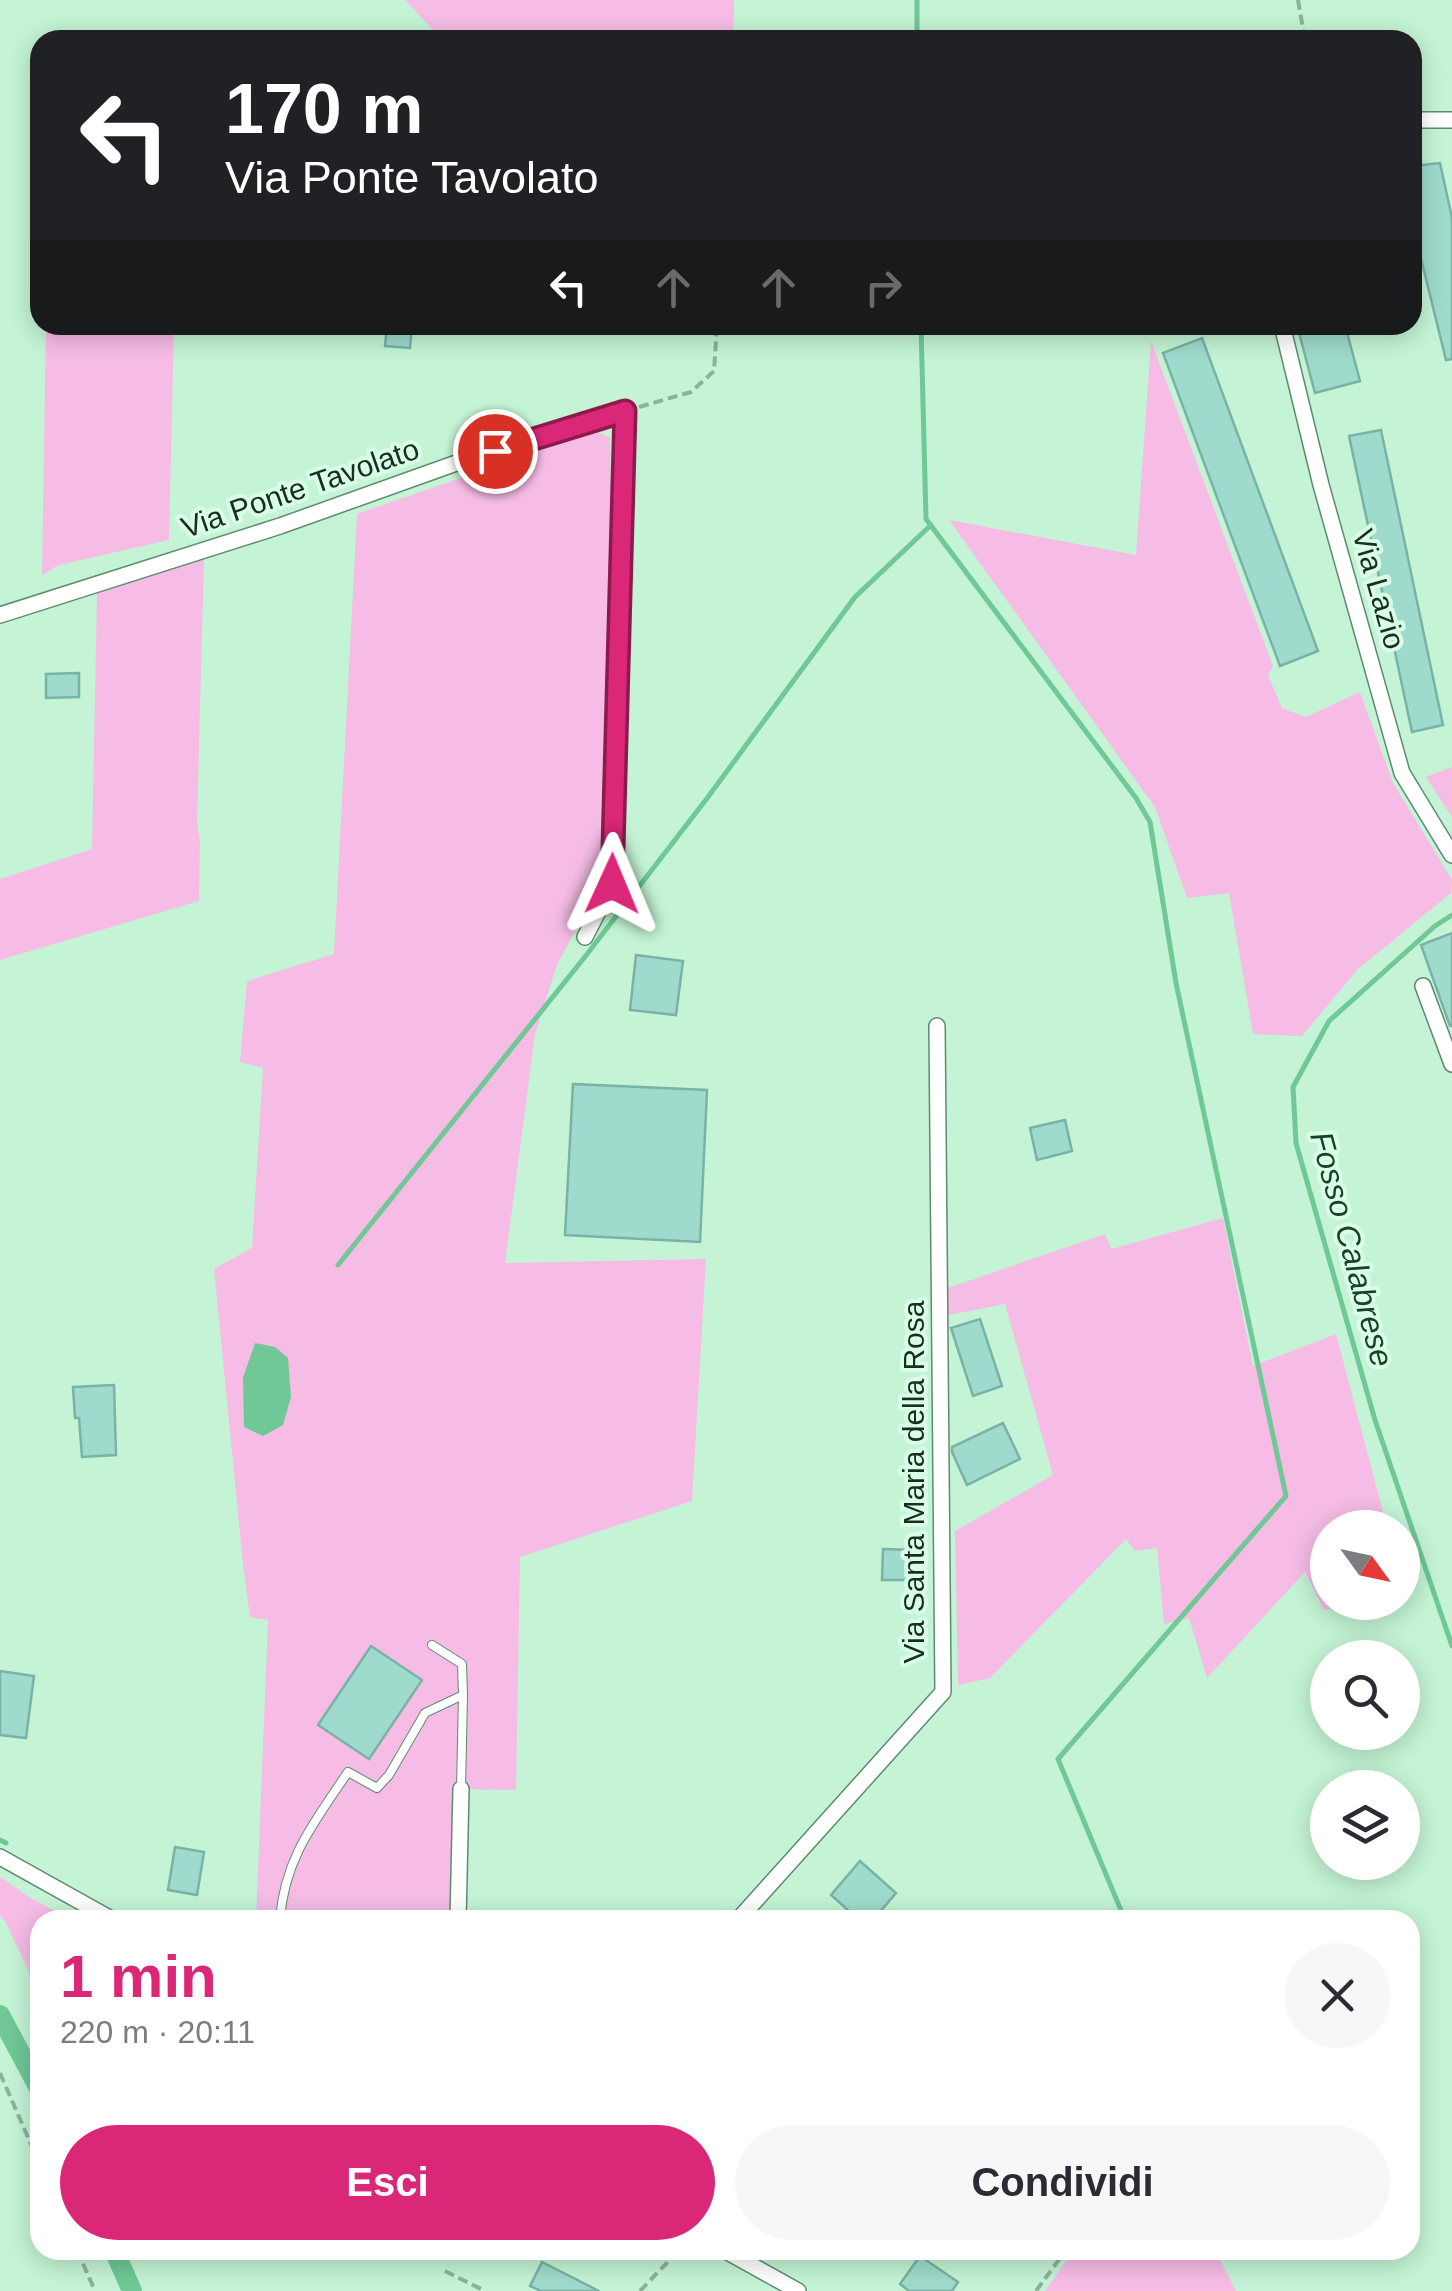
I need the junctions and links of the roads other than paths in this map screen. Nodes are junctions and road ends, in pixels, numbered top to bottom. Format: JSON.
{"nodes":[{"id":1,"x":1422,"y":120,"type":"edge"},
{"id":2,"x":1452,"y":120,"type":"edge"},
{"id":3,"x":1284,"y":335,"type":"edge"},
{"id":4,"x":0,"y":615,"type":"edge"},
{"id":5,"x":1452,"y":855,"type":"edge"},
{"id":6,"x":586,"y":936,"type":"dead end"},
{"id":7,"x":1423,"y":986,"type":"dead end"},
{"id":8,"x":937,"y":1026,"type":"dead end"},
{"id":9,"x":1452,"y":1064,"type":"edge"},
{"id":10,"x":432,"y":1645,"type":"dead end"},
{"id":11,"x":463,"y":1696,"type":"junction"},
{"id":12,"x":461,"y":1789,"type":"joint"},
{"id":13,"x":0,"y":1857,"type":"edge"},
{"id":14,"x":95,"y":1910,"type":"edge"},
{"id":15,"x":281,"y":1910,"type":"edge"},
{"id":16,"x":458,"y":1910,"type":"edge"},
{"id":17,"x":747,"y":1910,"type":"edge"},
{"id":18,"x":742,"y":2260,"type":"edge"},
{"id":19,"x":798,"y":2291,"type":"edge"}],
"edges":[{"from":1,"to":2,"type":"street"},
{"from":3,"to":5,"type":"street","name":"Via Lazio"},
{"from":4,"to":6,"type":"street","name":"Via Ponte Tavolato"},
{"from":7,"to":9,"type":"street"},
{"from":8,"to":17,"type":"street","name":"Via Santa Maria della Rosa"},
{"from":10,"to":11,"type":"lane"},
{"from":11,"to":12,"type":"lane"},
{"from":11,"to":15,"type":"lane"},
{"from":12,"to":16,"type":"street"},
{"from":13,"to":14,"type":"street"},
{"from":18,"to":19,"type":"street"}]}
